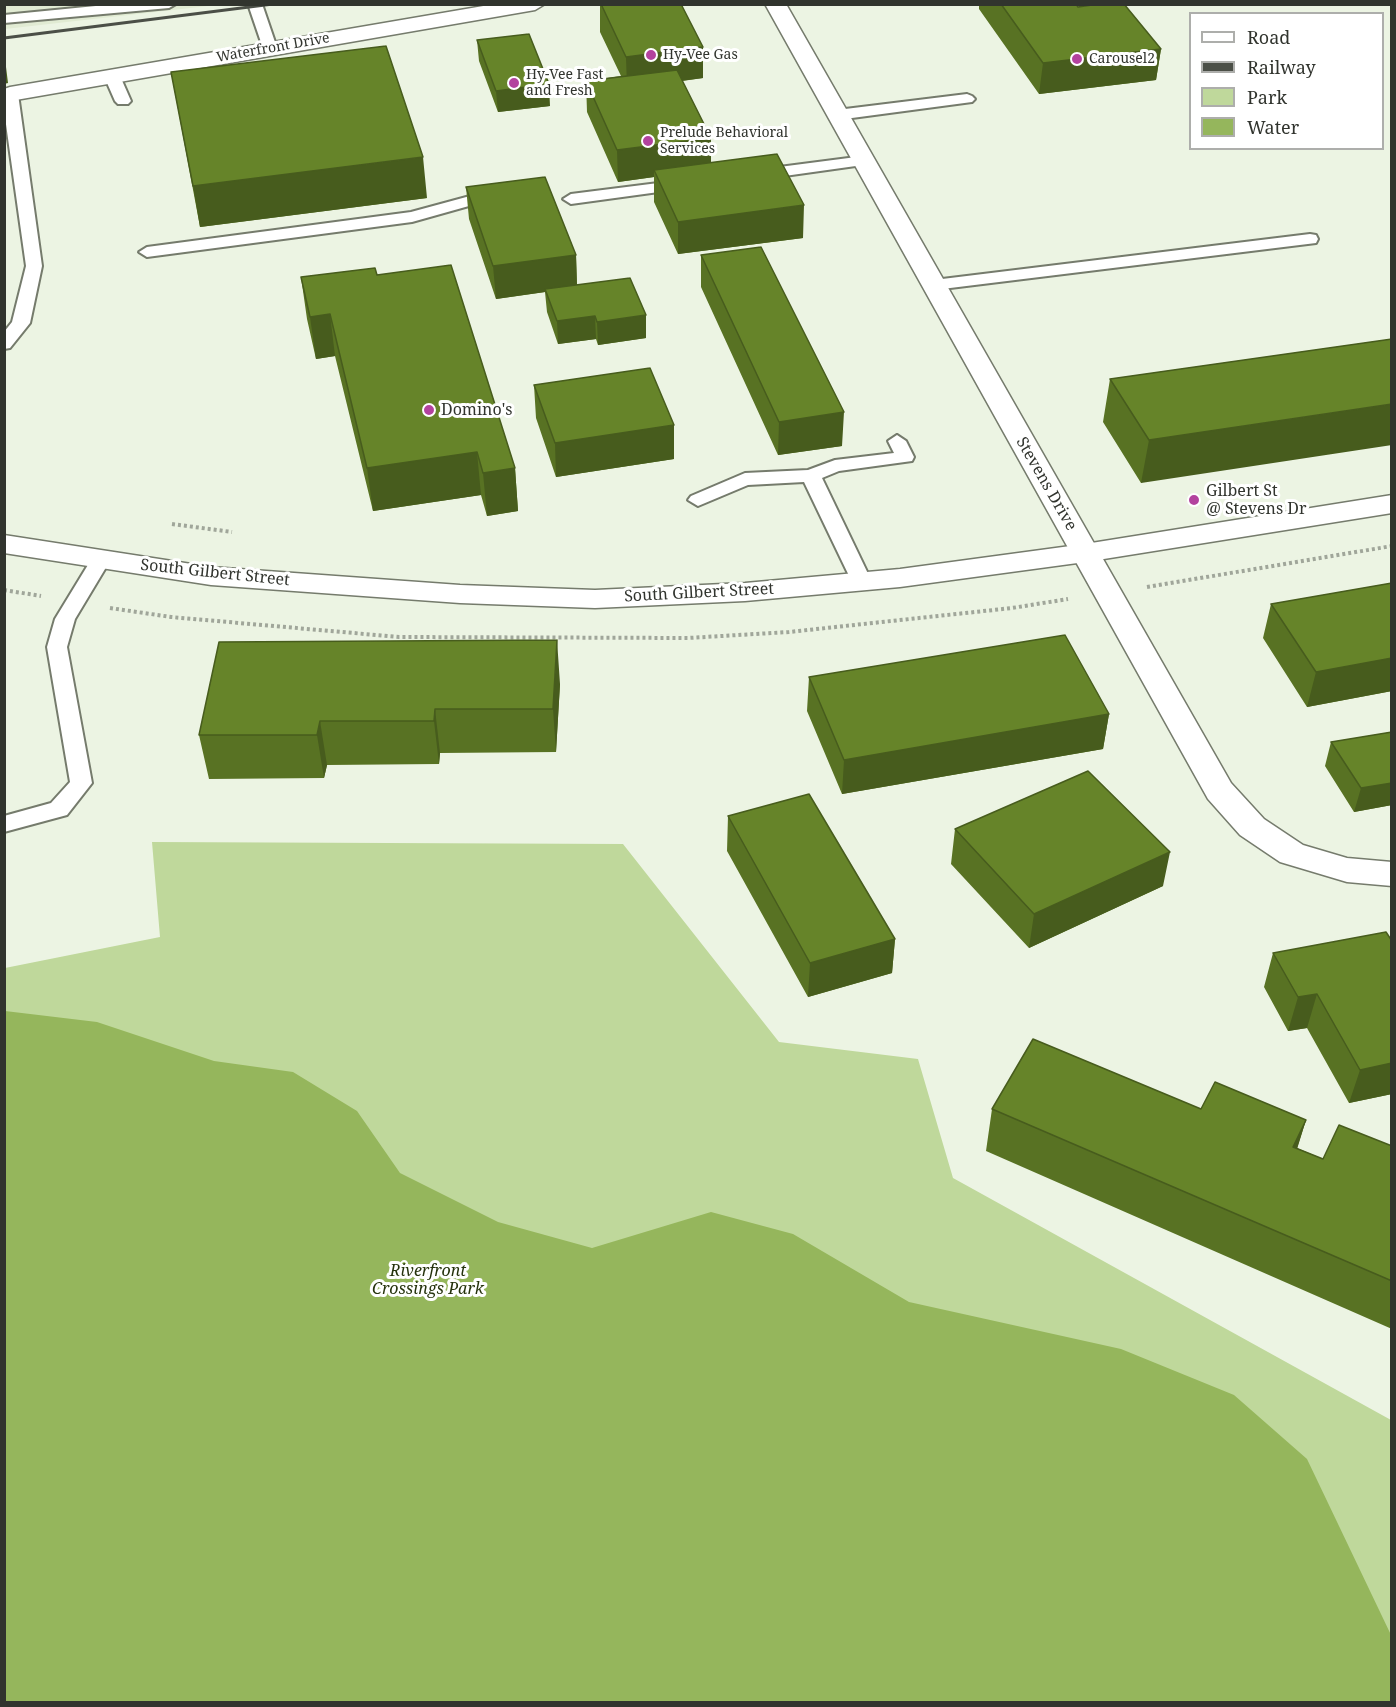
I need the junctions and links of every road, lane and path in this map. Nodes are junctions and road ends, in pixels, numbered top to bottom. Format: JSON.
{"nodes":[{"id":1,"x":169,"y":4,"type":"edge"},
{"id":2,"x":255,"y":4,"type":"edge"},
{"id":3,"x":536,"y":4,"type":"edge"},
{"id":4,"x":775,"y":4,"type":"edge"},
{"id":5,"x":4,"y":19,"type":"edge"},
{"id":6,"x":270,"y":48,"type":"junction"},
{"id":7,"x":112,"y":76,"type":"junction"},
{"id":8,"x":10,"y":94,"type":"joint"},
{"id":9,"x":967,"y":99,"type":"dead end"},
{"id":10,"x":123,"y":101,"type":"dead end"},
{"id":11,"x":837,"y":115,"type":"junction"},
{"id":12,"x":864,"y":161,"type":"junction"},
{"id":13,"x":735,"y":178,"type":"edge"},
{"id":14,"x":700,"y":183,"type":"edge"},
{"id":15,"x":570,"y":199,"type":"dead end"},
{"id":16,"x":470,"y":201,"type":"edge"},
{"id":17,"x":1310,"y":239,"type":"dead end"},
{"id":18,"x":147,"y":252,"type":"dead end"},
{"id":19,"x":934,"y":285,"type":"junction"},
{"id":20,"x":4,"y":344,"type":"edge"},
{"id":21,"x":897,"y":441,"type":"dead end"},
{"id":22,"x":811,"y":476,"type":"junction"},
{"id":23,"x":698,"y":500,"type":"dead end"},
{"id":24,"x":1392,"y":504,"type":"edge"},
{"id":25,"x":172,"y":524,"type":"dead end"},
{"id":26,"x":232,"y":532,"type":"dead end"},
{"id":27,"x":4,"y":544,"type":"edge"},
{"id":28,"x":1085,"y":553,"type":"junction"},
{"id":29,"x":101,"y":559,"type":"junction"},
{"id":30,"x":862,"y":582,"type":"junction"},
{"id":31,"x":4,"y":590,"type":"edge"},
{"id":32,"x":48,"y":597,"type":"dead end"},
{"id":33,"x":4,"y":824,"type":"edge"},
{"id":34,"x":1392,"y":874,"type":"edge"}],
"edges":[{"from":1,"to":5,"type":"lane"},
{"from":2,"to":6,"type":"lane"},
{"from":3,"to":6,"type":"street","name":"Waterfront Drive"},
{"from":4,"to":11,"type":"street","name":"Stevens Drive"},
{"from":6,"to":7,"type":"street","name":"Waterfront Drive"},
{"from":7,"to":8,"type":"street","name":"Waterfront Drive"},
{"from":7,"to":10,"type":"lane"},
{"from":8,"to":20,"type":"lane"},
{"from":9,"to":11,"type":"lane"},
{"from":11,"to":12,"type":"street","name":"Stevens Drive"},
{"from":12,"to":13,"type":"lane"},
{"from":12,"to":19,"type":"street","name":"Stevens Drive"},
{"from":14,"to":15,"type":"lane"},
{"from":16,"to":18,"type":"lane"},
{"from":17,"to":19,"type":"lane"},
{"from":19,"to":28,"type":"street","name":"Stevens Drive"},
{"from":21,"to":22,"type":"lane"},
{"from":22,"to":23,"type":"lane"},
{"from":22,"to":30,"type":"lane"},
{"from":24,"to":28,"type":"street","name":"South Gilbert Street"},
{"from":25,"to":26,"type":"path"},
{"from":27,"to":29,"type":"street","name":"South Gilbert Street"},
{"from":28,"to":30,"type":"street","name":"South Gilbert Street"},
{"from":28,"to":34,"type":"street","name":"Stevens Drive"},
{"from":29,"to":30,"type":"street","name":"South Gilbert Street"},
{"from":29,"to":33,"type":"lane"},
{"from":31,"to":32,"type":"path"}]}
